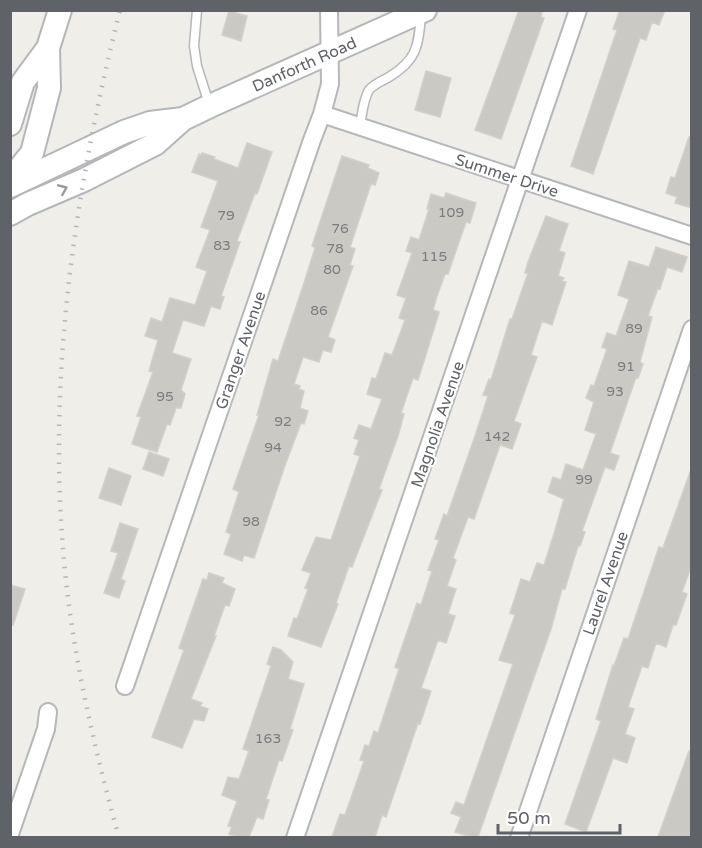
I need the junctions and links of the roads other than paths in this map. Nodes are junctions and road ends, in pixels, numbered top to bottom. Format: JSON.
{"nodes":[{"id":1,"x":60,"y":10,"type":"edge"},
{"id":2,"x":196,"y":10,"type":"edge"},
{"id":3,"x":329,"y":10,"type":"edge"},
{"id":4,"x":578,"y":10,"type":"edge"},
{"id":5,"x":423,"y":11,"type":"edge"},
{"id":6,"x":48,"y":48,"type":"junction"},
{"id":7,"x":330,"y":52,"type":"junction"},
{"id":8,"x":210,"y":106,"type":"junction"},
{"id":9,"x":322,"y":114,"type":"junction"},
{"id":10,"x":183,"y":119,"type":"junction"},
{"id":11,"x":10,"y":124,"type":"edge"},
{"id":12,"x":360,"y":126,"type":"junction"},
{"id":13,"x":10,"y":180,"type":"edge"},
{"id":14,"x":520,"y":180,"type":"junction"},
{"id":15,"x":10,"y":186,"type":"edge"},
{"id":16,"x":10,"y":214,"type":"edge"},
{"id":17,"x":692,"y":236,"type":"edge"},
{"id":18,"x":692,"y":329,"type":"edge"},
{"id":19,"x":125,"y":686,"type":"dead end"},
{"id":20,"x":48,"y":712,"type":"dead end"},
{"id":21,"x":10,"y":834,"type":"edge"},
{"id":22,"x":295,"y":837,"type":"edge"},
{"id":23,"x":519,"y":837,"type":"edge"}],
"edges":[{"from":1,"to":6,"type":"main road"},
{"from":2,"to":8,"type":"lane"},
{"from":3,"to":7,"type":"street","name":"Granger Avenue"},
{"from":4,"to":14,"type":"street","name":"Magnolia Avenue"},
{"from":5,"to":7,"type":"main road","name":"Danforth Road"},
{"from":5,"to":12,"type":"lane"},
{"from":6,"to":11,"type":"main road"},
{"from":6,"to":13,"type":"main road"},
{"from":7,"to":8,"type":"main road","name":"Danforth Road"},
{"from":7,"to":9,"type":"street","name":"Granger Avenue"},
{"from":8,"to":10,"type":"main road","name":"Danforth Road"},
{"from":9,"to":12,"type":"street","name":"Summer Drive"},
{"from":9,"to":19,"type":"street","name":"Granger Avenue"},
{"from":10,"to":15,"type":"main road","name":"Danforth Road"},
{"from":16,"to":10,"type":"main road","name":"Danforth Road","one_way":true},
{"from":12,"to":14,"type":"street","name":"Summer Drive"},
{"from":14,"to":17,"type":"street","name":"Summer Drive"},
{"from":14,"to":22,"type":"street","name":"Magnolia Avenue"},
{"from":18,"to":23,"type":"street","name":"Laurel Avenue"},
{"from":20,"to":21,"type":"street"}]}
